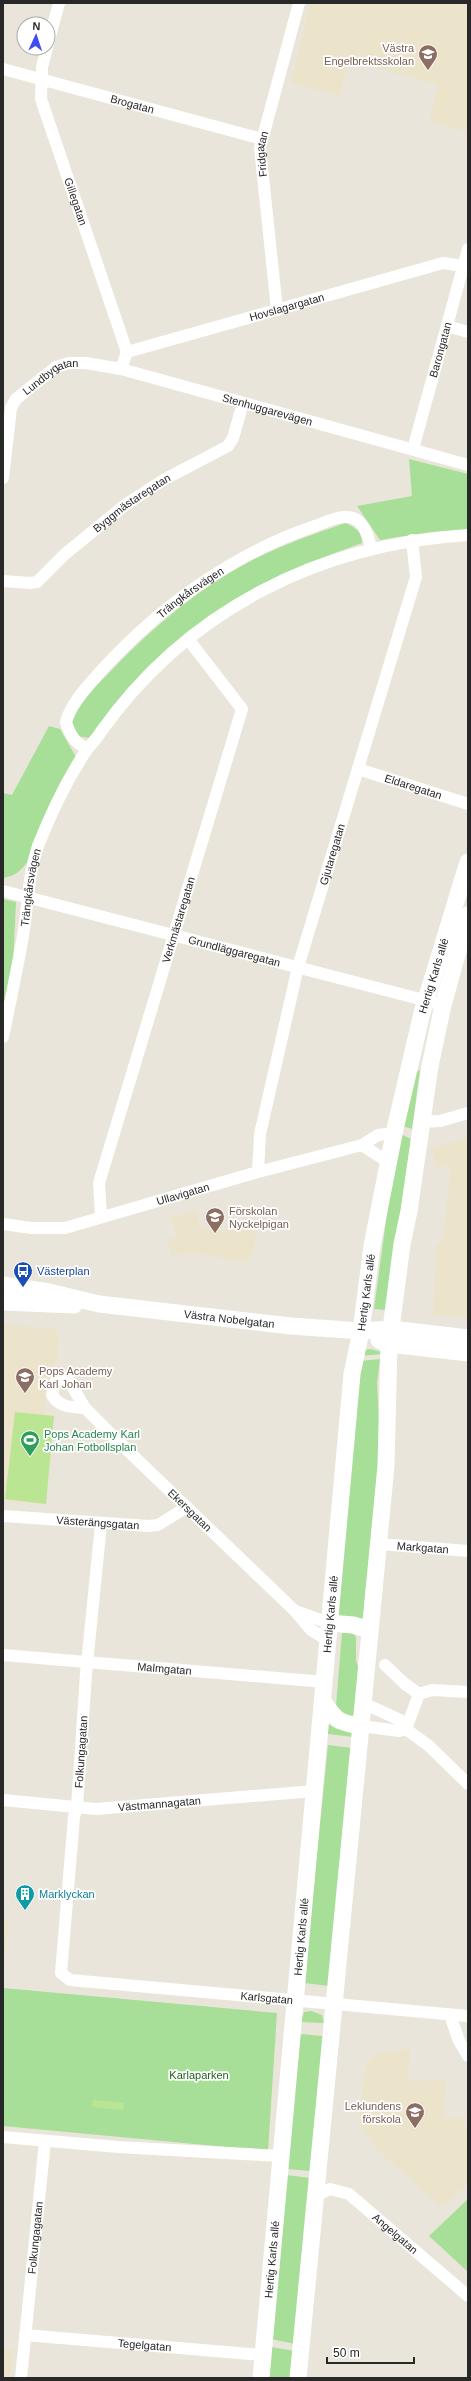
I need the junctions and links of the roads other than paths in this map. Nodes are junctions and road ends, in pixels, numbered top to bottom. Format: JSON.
{"nodes":[{"id":1,"x":60,"y":3,"type":"edge"},
{"id":2,"x":299,"y":3,"type":"edge"},
{"id":3,"x":56,"y":17,"type":"edge"},
{"id":4,"x":45,"y":56,"type":"edge"},
{"id":5,"x":3,"y":69,"type":"edge"},
{"id":6,"x":41,"y":80,"type":"junction"},
{"id":7,"x":262,"y":139,"type":"junction"},
{"id":8,"x":468,"y":249,"type":"edge"},
{"id":9,"x":464,"y":266,"type":"junction"},
{"id":10,"x":277,"y":310,"type":"junction"},
{"id":11,"x":447,"y":326,"type":"junction"},
{"id":12,"x":468,"y":332,"type":"edge"},
{"id":13,"x":127,"y":352,"type":"junction"},
{"id":14,"x":121,"y":369,"type":"junction"},
{"id":15,"x":243,"y":403,"type":"junction"},
{"id":16,"x":7,"y":407,"type":"edge"},
{"id":17,"x":413,"y":450,"type":"junction"},
{"id":18,"x":468,"y":465,"type":"edge"},
{"id":19,"x":3,"y":478,"type":"edge"},
{"id":20,"x":468,"y":535,"type":"edge"},
{"id":21,"x":412,"y":540,"type":"junction"},
{"id":22,"x":371,"y":548,"type":"junction"},
{"id":23,"x":3,"y":581,"type":"edge"},
{"id":24,"x":188,"y":640,"type":"junction"},
{"id":25,"x":87,"y":749,"type":"junction"},
{"id":26,"x":358,"y":769,"type":"junction"},
{"id":27,"x":468,"y":804,"type":"edge"},
{"id":28,"x":468,"y":862,"type":"edge"},
{"id":29,"x":3,"y":891,"type":"edge"},
{"id":30,"x":27,"y":896,"type":"junction"},
{"id":31,"x":468,"y":916,"type":"edge"},
{"id":32,"x":174,"y":934,"type":"junction"},
{"id":33,"x":298,"y":966,"type":"junction"},
{"id":34,"x":7,"y":995,"type":"edge"},
{"id":35,"x":426,"y":1000,"type":"junction"},
{"id":36,"x":443,"y":1005,"type":"junction"},
{"id":37,"x":3,"y":1037,"type":"edge"},
{"id":38,"x":468,"y":1113,"type":"edge"},
{"id":39,"x":422,"y":1122,"type":"junction"},
{"id":40,"x":394,"y":1133,"type":"junction"},
{"id":41,"x":362,"y":1145,"type":"junction"},
{"id":42,"x":388,"y":1162,"type":"junction"},
{"id":43,"x":258,"y":1172,"type":"junction"},
{"id":44,"x":101,"y":1216,"type":"junction"},
{"id":45,"x":3,"y":1224,"type":"edge"},
{"id":46,"x":3,"y":1285,"type":"edge"},
{"id":47,"x":3,"y":1302,"type":"edge"},
{"id":48,"x":98,"y":1304,"type":"junction"},
{"id":49,"x":361,"y":1331,"type":"junction"},
{"id":50,"x":390,"y":1337,"type":"junction"},
{"id":51,"x":468,"y":1338,"type":"edge"},
{"id":52,"x":468,"y":1353,"type":"edge"},
{"id":53,"x":86,"y":1408,"type":"dead end"},
{"id":54,"x":187,"y":1507,"type":"junction"},
{"id":55,"x":3,"y":1516,"type":"edge"},
{"id":56,"x":101,"y":1524,"type":"junction"},
{"id":57,"x":378,"y":1544,"type":"junction"},
{"id":58,"x":468,"y":1551,"type":"edge"},
{"id":59,"x":295,"y":1611,"type":"junction"},
{"id":60,"x":329,"y":1622,"type":"junction"},
{"id":61,"x":370,"y":1630,"type":"junction"},
{"id":62,"x":328,"y":1640,"type":"junction"},
{"id":63,"x":3,"y":1655,"type":"edge"},
{"id":64,"x":87,"y":1662,"type":"junction"},
{"id":65,"x":385,"y":1665,"type":"dead end"},
{"id":66,"x":325,"y":1682,"type":"junction"},
{"id":67,"x":468,"y":1692,"type":"edge"},
{"id":68,"x":420,"y":1694,"type":"junction"},
{"id":69,"x":323,"y":1701,"type":"junction"},
{"id":70,"x":363,"y":1703,"type":"junction"},
{"id":71,"x":361,"y":1726,"type":"junction"},
{"id":72,"x":406,"y":1728,"type":"junction"},
{"id":73,"x":468,"y":1784,"type":"edge"},
{"id":74,"x":315,"y":1791,"type":"junction"},
{"id":75,"x":3,"y":1800,"type":"edge"},
{"id":76,"x":77,"y":1807,"type":"junction"},
{"id":77,"x":66,"y":1978,"type":"joint"},
{"id":78,"x":296,"y":2001,"type":"junction"},
{"id":79,"x":333,"y":2004,"type":"junction"},
{"id":80,"x":450,"y":2015,"type":"junction"},
{"id":81,"x":468,"y":2016,"type":"edge"},
{"id":82,"x":468,"y":2056,"type":"edge"},
{"id":83,"x":3,"y":2137,"type":"edge"},
{"id":84,"x":45,"y":2140,"type":"junction"},
{"id":85,"x":281,"y":2156,"type":"junction"},
{"id":86,"x":316,"y":2196,"type":"junction"},
{"id":87,"x":468,"y":2296,"type":"edge"},
{"id":88,"x":25,"y":2336,"type":"junction"},
{"id":89,"x":263,"y":2356,"type":"junction"},
{"id":90,"x":21,"y":2378,"type":"edge"},
{"id":91,"x":261,"y":2378,"type":"edge"},
{"id":92,"x":298,"y":2378,"type":"edge"}],
"edges":[{"from":1,"to":3,"type":"street"},
{"from":2,"to":7,"type":"street","name":"Fridgatan"},
{"from":4,"to":6,"type":"street","name":"Gillegatan"},
{"from":5,"to":6,"type":"street","name":"Brogatan"},
{"from":6,"to":7,"type":"street","name":"Brogatan"},
{"from":6,"to":13,"type":"street","name":"Gillegatan"},
{"from":7,"to":10,"type":"street","name":"Fridgatan"},
{"from":8,"to":9,"type":"street","name":"Barongatan"},
{"from":9,"to":10,"type":"street","name":"Hovslagargatan"},
{"from":9,"to":11,"type":"street","name":"Barongatan"},
{"from":10,"to":13,"type":"street","name":"Hovslagargatan"},
{"from":11,"to":12,"type":"street"},
{"from":11,"to":17,"type":"street","name":"Barongatan"},
{"from":13,"to":14,"type":"street"},
{"from":14,"to":15,"type":"street","name":"Stenhuggarevägen"},
{"from":14,"to":16,"type":"street","name":"Lundbygatan"},
{"from":15,"to":17,"type":"street","name":"Stenhuggarevägen"},
{"from":15,"to":23,"type":"street","name":"Byggmästaregatan"},
{"from":16,"to":19,"type":"street","name":"Lundbygatan"},
{"from":17,"to":18,"type":"street"},
{"from":20,"to":21,"type":"street","name":"Trängkårsvägen"},
{"from":21,"to":22,"type":"street","name":"Trängkårsvägen"},
{"from":21,"to":26,"type":"street","name":"Gjutaregatan"},
{"from":22,"to":24,"type":"street","name":"Trängkårsvägen"},
{"from":22,"to":25,"type":"street","name":"Trängkårsvägen"},
{"from":24,"to":25,"type":"street","name":"Trängkårsvägen"},
{"from":24,"to":32,"type":"street","name":"Verkmästaregatan"},
{"from":25,"to":30,"type":"street","name":"Trängkårsvägen"},
{"from":26,"to":27,"type":"street","name":"Eldaregatan"},
{"from":26,"to":33,"type":"street","name":"Gjutaregatan"},
{"from":28,"to":35,"type":"main road","name":"Hertig Karls allé"},
{"from":29,"to":30,"type":"street","name":"Grundläggaregatan"},
{"from":30,"to":32,"type":"street","name":"Grundläggaregatan"},
{"from":30,"to":34,"type":"street","name":"Trängkårsvägen"},
{"from":31,"to":36,"type":"main road","name":"Hertig Karls allé"},
{"from":32,"to":33,"type":"street","name":"Grundläggaregatan"},
{"from":32,"to":44,"type":"street","name":"Verkmästaregatan"},
{"from":33,"to":35,"type":"street","name":"Grundläggaregatan"},
{"from":33,"to":43,"type":"street","name":"Gjutaregatan"},
{"from":34,"to":37,"type":"street","name":"Trängkårsvägen"},
{"from":35,"to":36,"type":"street","name":"Grundläggaregatan"},
{"from":35,"to":40,"type":"main road","name":"Hertig Karls allé"},
{"from":36,"to":39,"type":"main road","name":"Hertig Karls allé"},
{"from":38,"to":39,"type":"street"},
{"from":39,"to":50,"type":"main road","name":"Hertig Karls allé"},
{"from":40,"to":41,"type":"street","name":"Ullavigatan"},
{"from":40,"to":42,"type":"main road","name":"Hertig Karls allé"},
{"from":41,"to":42,"type":"street"},
{"from":41,"to":43,"type":"street","name":"Ullavigatan"},
{"from":42,"to":49,"type":"main road","name":"Hertig Karls allé"},
{"from":43,"to":44,"type":"street","name":"Ullavigatan"},
{"from":44,"to":45,"type":"street","name":"Ullavigatan"},
{"from":46,"to":48,"type":"main road","name":"Västra Nobelgatan"},
{"from":47,"to":48,"type":"main road","name":"Västra Nobelgatan"},
{"from":48,"to":49,"type":"main road","name":"Västra Nobelgatan"},
{"from":49,"to":50,"type":"main road","name":"Västra Nobelgatan"},
{"from":49,"to":60,"type":"main road","name":"Hertig Karls allé"},
{"from":50,"to":51,"type":"main road"},
{"from":50,"to":52,"type":"main road"},
{"from":50,"to":57,"type":"main road","name":"Hertig Karls allé"},
{"from":53,"to":54,"type":"street","name":"Ekersgatan"},
{"from":54,"to":56,"type":"street","name":"Västerängsgatan"},
{"from":54,"to":59,"type":"street","name":"Ekersgatan"},
{"from":55,"to":56,"type":"street","name":"Västerängsgatan"},
{"from":56,"to":64,"type":"street","name":"Folkungagatan"},
{"from":57,"to":58,"type":"street","name":"Markgatan"},
{"from":57,"to":61,"type":"main road","name":"Hertig Karls allé"},
{"from":59,"to":60,"type":"street","name":"Ekersgatan"},
{"from":59,"to":62,"type":"street","name":"Ekersgatan"},
{"from":60,"to":61,"type":"main road"},
{"from":60,"to":62,"type":"main road","name":"Hertig Karls allé"},
{"from":61,"to":70,"type":"main road","name":"Hertig Karls allé"},
{"from":62,"to":66,"type":"main road","name":"Hertig Karls allé"},
{"from":63,"to":64,"type":"street","name":"Malmgatan"},
{"from":64,"to":66,"type":"street","name":"Malmgatan"},
{"from":64,"to":76,"type":"street","name":"Folkungagatan"},
{"from":65,"to":68,"type":"street"},
{"from":66,"to":69,"type":"main road","name":"Hertig Karls allé"},
{"from":67,"to":68,"type":"street"},
{"from":68,"to":72,"type":"street"},
{"from":69,"to":71,"type":"main road"},
{"from":69,"to":74,"type":"main road","name":"Hertig Karls allé"},
{"from":70,"to":71,"type":"main road","name":"Hertig Karls allé"},
{"from":70,"to":72,"type":"street"},
{"from":71,"to":72,"type":"street"},
{"from":71,"to":79,"type":"main road","name":"Hertig Karls allé"},
{"from":72,"to":73,"type":"street"},
{"from":74,"to":76,"type":"street","name":"Västmannagatan"},
{"from":74,"to":78,"type":"main road","name":"Hertig Karls allé"},
{"from":75,"to":76,"type":"street","name":"Västmannagatan"},
{"from":76,"to":77,"type":"street","name":"Folkungagatan"},
{"from":77,"to":78,"type":"street","name":"Karlsgatan"},
{"from":78,"to":79,"type":"street","name":"Karlsgatan"},
{"from":78,"to":85,"type":"main road","name":"Hertig Karls allé"},
{"from":79,"to":80,"type":"street","name":"Karlsgatan"},
{"from":79,"to":86,"type":"main road","name":"Hertig Karls allé"},
{"from":80,"to":81,"type":"street","name":"Karlsgatan"},
{"from":80,"to":82,"type":"street"},
{"from":83,"to":84,"type":"street"},
{"from":84,"to":85,"type":"street"},
{"from":84,"to":88,"type":"street","name":"Folkungagatan"},
{"from":85,"to":89,"type":"main road","name":"Hertig Karls allé"},
{"from":86,"to":87,"type":"street","name":"Angelgatan"},
{"from":86,"to":92,"type":"main road","name":"Hertig Karls allé"},
{"from":88,"to":89,"type":"street","name":"Tegelgatan"},
{"from":88,"to":90,"type":"street","name":"Folkungagatan"},
{"from":89,"to":91,"type":"main road","name":"Hertig Karls allé"}]}
